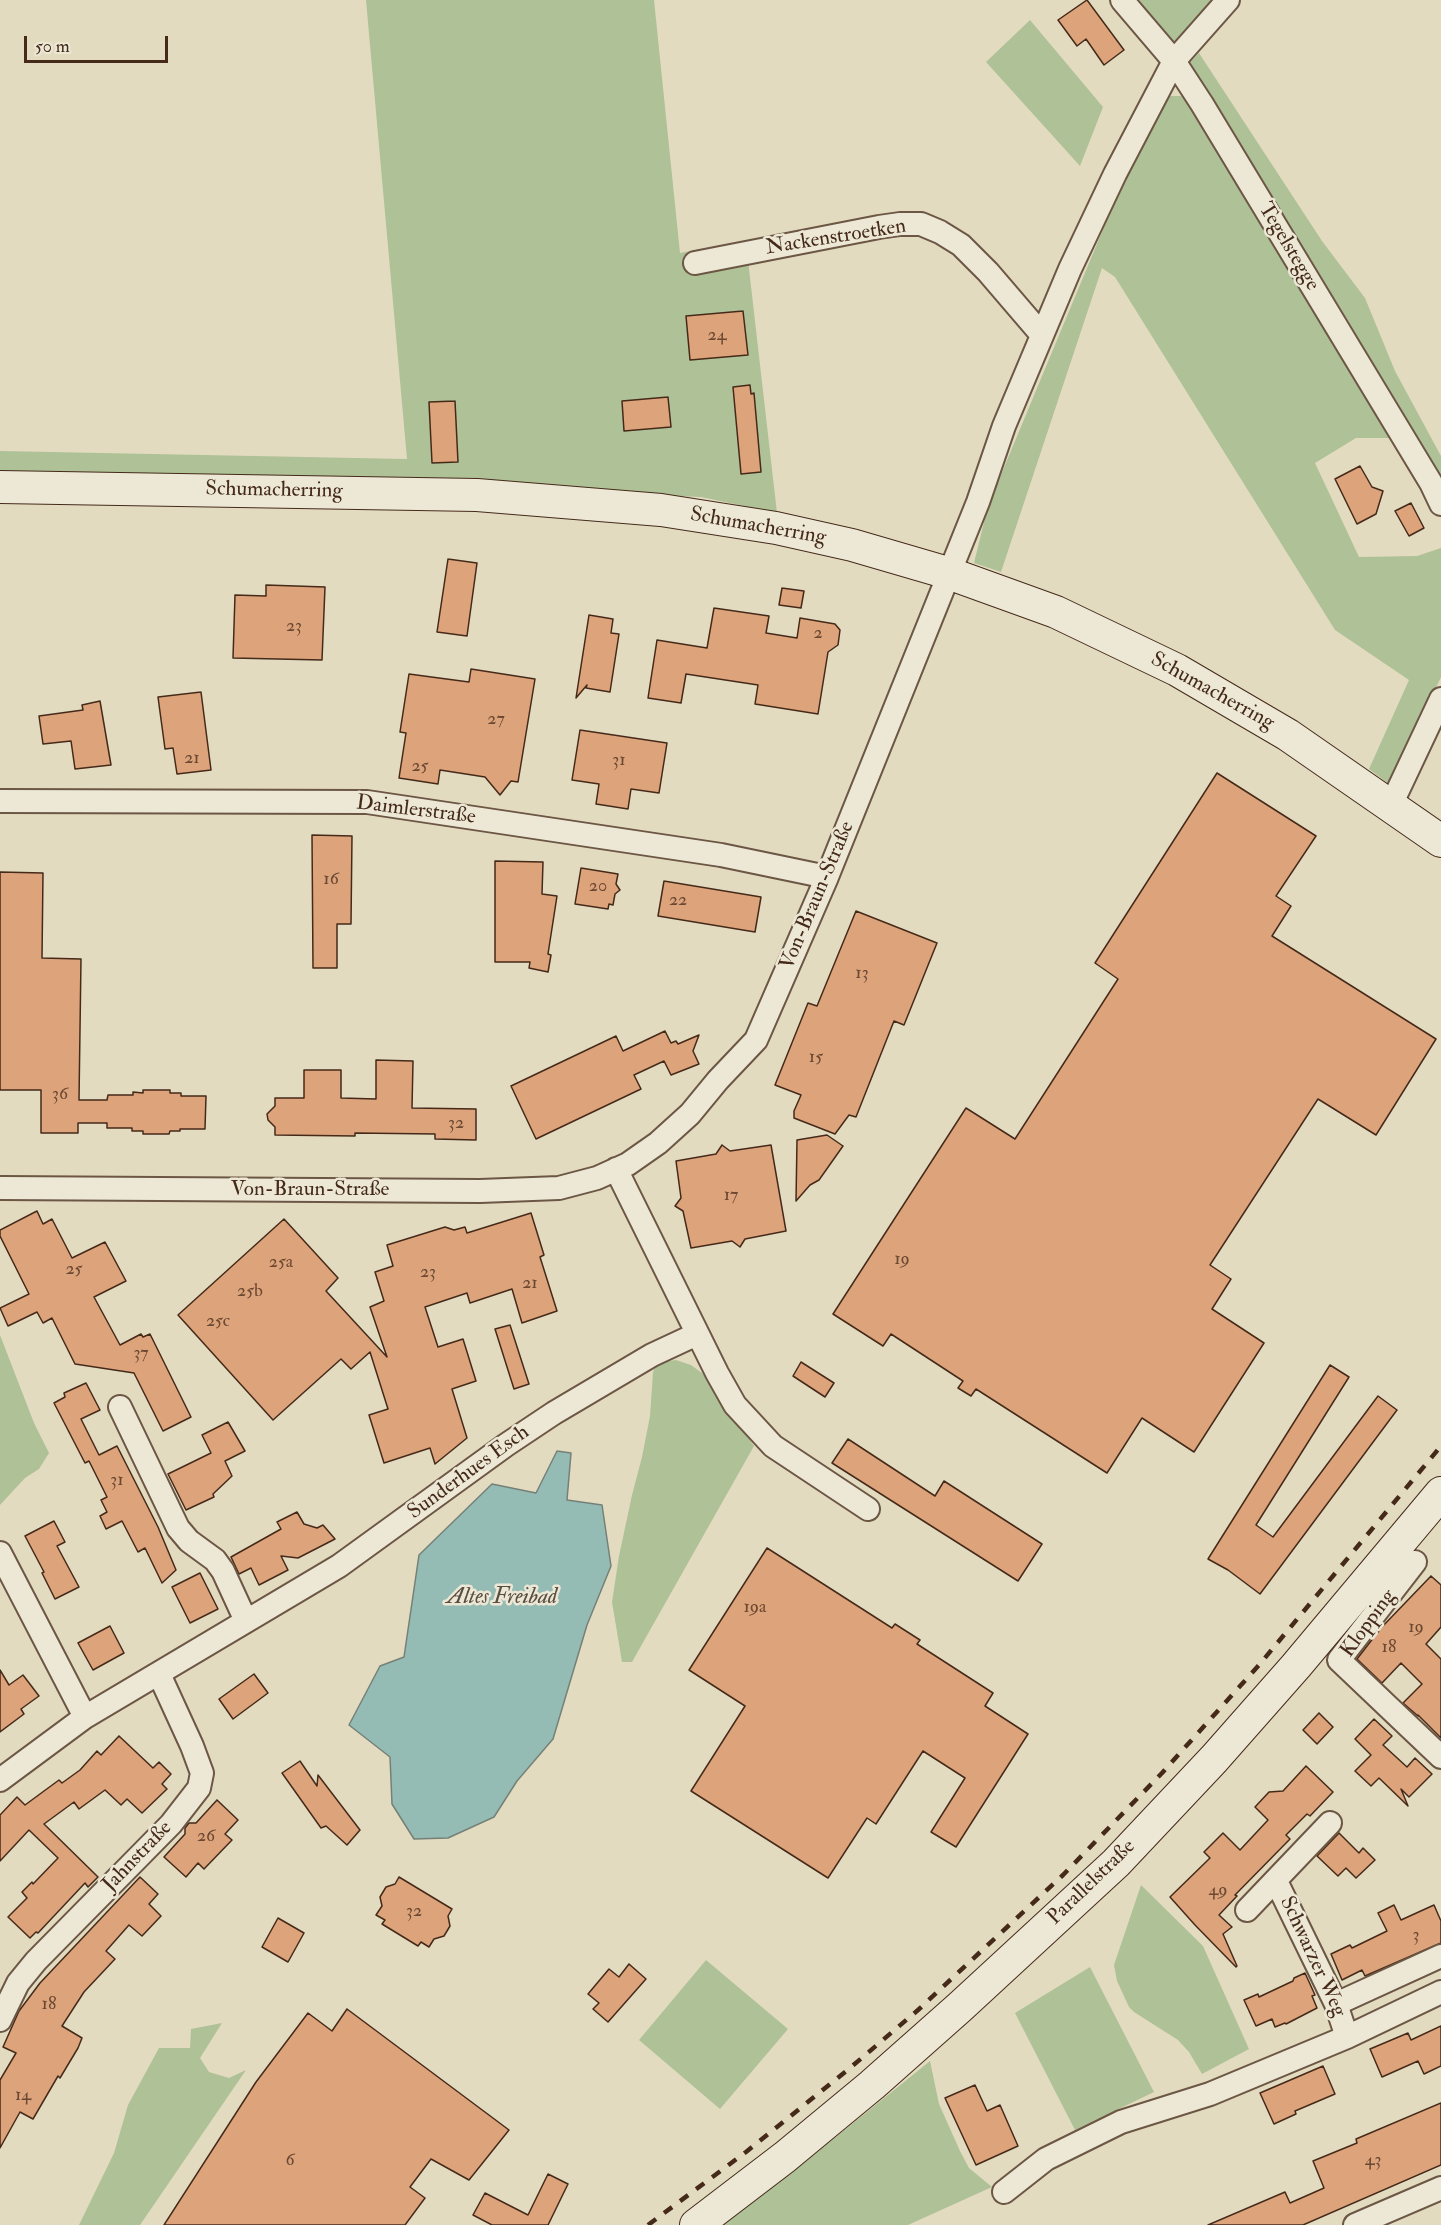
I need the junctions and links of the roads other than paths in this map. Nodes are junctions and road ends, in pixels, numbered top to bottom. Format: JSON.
{"nodes":[{"id":1,"x":1122,"y":0,"type":"edge"},
{"id":2,"x":1227,"y":0,"type":"edge"},
{"id":3,"x":1174,"y":62,"type":"junction"},
{"id":4,"x":694,"y":263,"type":"dead end"},
{"id":5,"x":1042,"y":335,"type":"junction"},
{"id":6,"x":0,"y":487,"type":"edge"},
{"id":7,"x":1441,"y":504,"type":"edge"},
{"id":8,"x":948,"y":573,"type":"junction"},
{"id":9,"x":1441,"y":699,"type":"edge"},
{"id":10,"x":0,"y":801,"type":"edge"},
{"id":11,"x":1391,"y":805,"type":"junction"},
{"id":12,"x":1441,"y":841,"type":"edge"},
{"id":13,"x":828,"y":877,"type":"junction"},
{"id":14,"x":616,"y":1169,"type":"junction"},
{"id":15,"x":0,"y":1188,"type":"edge"},
{"id":16,"x":697,"y":1334,"type":"junction"},
{"id":17,"x":120,"y":1407,"type":"dead end"},
{"id":18,"x":1441,"y":1493,"type":"edge"},
{"id":19,"x":868,"y":1509,"type":"dead end"},
{"id":20,"x":0,"y":1553,"type":"edge"},
{"id":21,"x":1415,"y":1562,"type":"dead end"},
{"id":22,"x":246,"y":1621,"type":"junction"},
{"id":23,"x":159,"y":1674,"type":"junction"},
{"id":24,"x":85,"y":1717,"type":"junction"},
{"id":25,"x":1441,"y":1757,"type":"edge"},
{"id":26,"x":0,"y":1780,"type":"edge"},
{"id":27,"x":1330,"y":1823,"type":"dead end"},
{"id":28,"x":1276,"y":1881,"type":"junction"},
{"id":29,"x":1247,"y":1910,"type":"dead end"},
{"id":30,"x":1441,"y":1956,"type":"edge"},
{"id":31,"x":1441,"y":1992,"type":"edge"},
{"id":32,"x":1336,"y":2004,"type":"junction"},
{"id":33,"x":0,"y":2020,"type":"edge"},
{"id":34,"x":1347,"y":2037,"type":"junction"},
{"id":35,"x":1441,"y":2188,"type":"edge"},
{"id":36,"x":1004,"y":2192,"type":"dead end"},
{"id":37,"x":696,"y":2225,"type":"edge"},
{"id":38,"x":1355,"y":2225,"type":"edge"}],
"edges":[{"from":1,"to":3,"type":"street","name":"Tegelstegge"},
{"from":2,"to":3,"type":"street"},
{"from":3,"to":5,"type":"street"},
{"from":3,"to":7,"type":"street","name":"Tegelstegge"},
{"from":4,"to":5,"type":"street","name":"Nackenstroetken"},
{"from":5,"to":8,"type":"street"},
{"from":6,"to":8,"type":"main road","name":"Schumacherring"},
{"from":8,"to":11,"type":"main road","name":"Schumacherring"},
{"from":8,"to":13,"type":"street","name":"Von-Braun-Straße"},
{"from":9,"to":11,"type":"street"},
{"from":10,"to":13,"type":"street","name":"Daimlerstraße"},
{"from":11,"to":12,"type":"main road","name":"Schumacherring"},
{"from":13,"to":14,"type":"street","name":"Von-Braun-Straße"},
{"from":14,"to":15,"type":"street","name":"Von-Braun-Straße"},
{"from":14,"to":16,"type":"street"},
{"from":16,"to":19,"type":"street"},
{"from":16,"to":22,"type":"street","name":"Sunderhues Esch"},
{"from":17,"to":22,"type":"street"},
{"from":18,"to":37,"type":"main road","name":"Parallelstraße"},
{"from":20,"to":24,"type":"street"},
{"from":21,"to":25,"type":"street","name":"Klopping"},
{"from":22,"to":23,"type":"street","name":"Sunderhues Esch"},
{"from":23,"to":24,"type":"street","name":"Sunderhues Esch"},
{"from":23,"to":33,"type":"street","name":"Jahnstraße"},
{"from":24,"to":26,"type":"street","name":"Sunderhues Esch"},
{"from":27,"to":28,"type":"street","name":"Schwarzer Weg"},
{"from":28,"to":29,"type":"street","name":"Schwarzer Weg"},
{"from":28,"to":32,"type":"street","name":"Schwarzer Weg"},
{"from":30,"to":32,"type":"street"},
{"from":31,"to":34,"type":"street","name":"Schwarzer Weg"},
{"from":32,"to":34,"type":"street","name":"Schwarzer Weg"},
{"from":34,"to":36,"type":"street"},
{"from":35,"to":38,"type":"street"}]}
